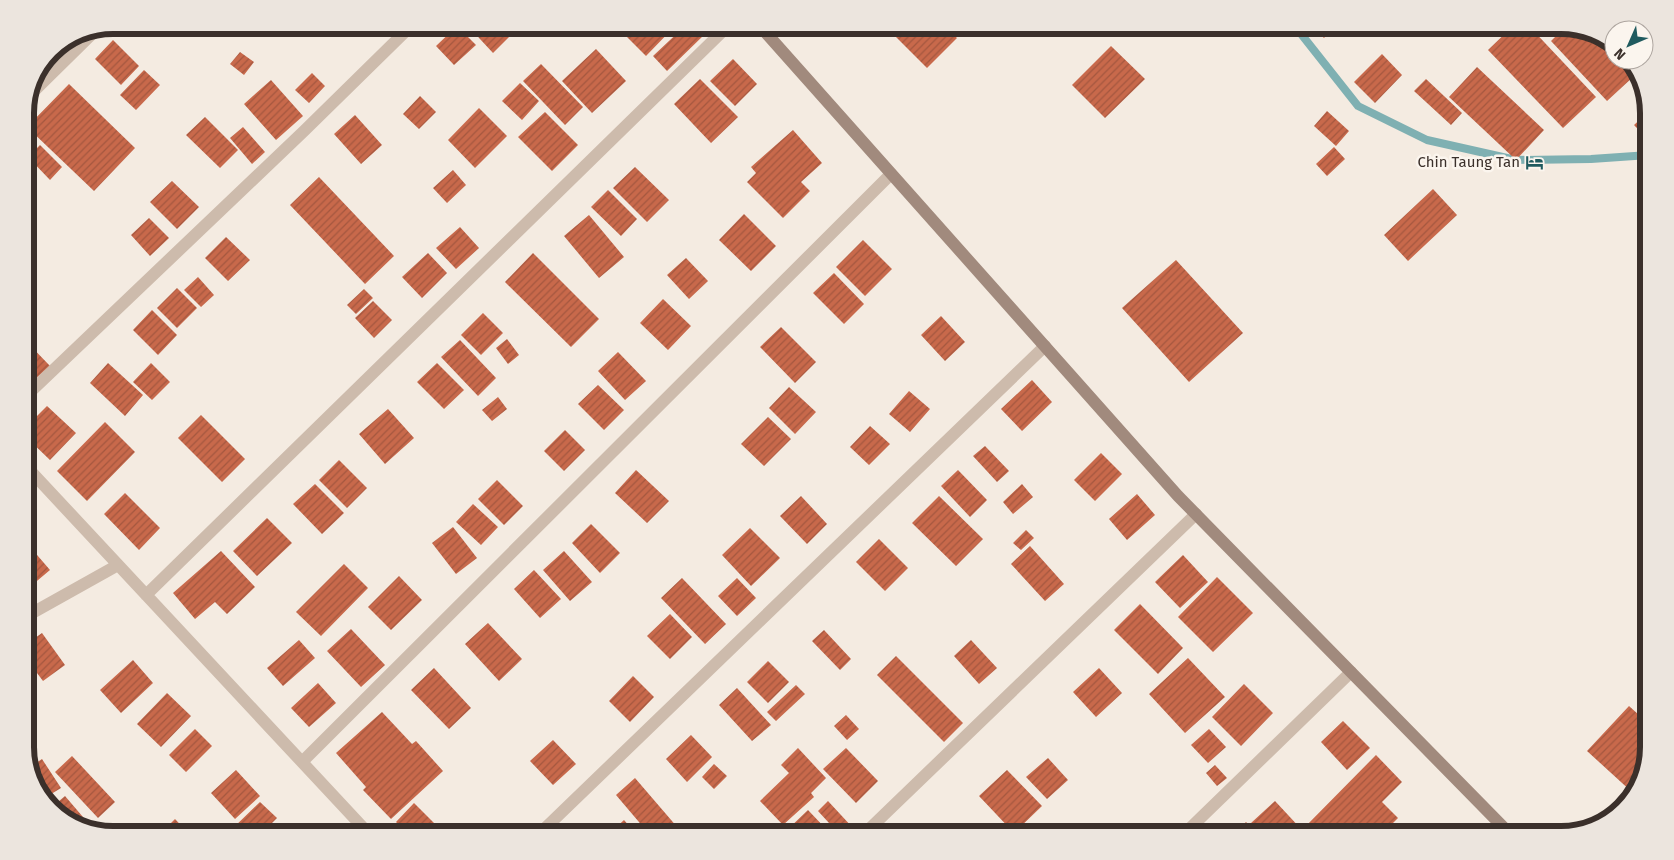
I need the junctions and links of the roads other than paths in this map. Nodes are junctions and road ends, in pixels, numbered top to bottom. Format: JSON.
{"nodes":[{"id":1,"x":403,"y":34,"type":"edge"},
{"id":2,"x":721,"y":34,"type":"edge"},
{"id":3,"x":767,"y":34,"type":"edge"},
{"id":4,"x":88,"y":38,"type":"edge"},
{"id":5,"x":38,"y":88,"type":"edge"},
{"id":6,"x":891,"y":174,"type":"junction"},
{"id":7,"x":1045,"y":346,"type":"junction"},
{"id":8,"x":34,"y":389,"type":"edge"},
{"id":9,"x":34,"y":475,"type":"edge"},
{"id":10,"x":1196,"y":514,"type":"junction"},
{"id":11,"x":118,"y":565,"type":"junction"},
{"id":12,"x":146,"y":595,"type":"junction"},
{"id":13,"x":34,"y":612,"type":"edge"},
{"id":14,"x":1351,"y":672,"type":"junction"},
{"id":15,"x":302,"y":762,"type":"junction"},
{"id":16,"x":362,"y":826,"type":"edge"},
{"id":17,"x":547,"y":826,"type":"edge"},
{"id":18,"x":872,"y":826,"type":"edge"},
{"id":19,"x":1192,"y":826,"type":"edge"},
{"id":20,"x":1499,"y":826,"type":"edge"}],
"edges":[{"from":1,"to":8,"type":"street"},
{"from":2,"to":12,"type":"street"},
{"from":3,"to":6,"type":"street"},
{"from":4,"to":5,"type":"street"},
{"from":6,"to":7,"type":"street"},
{"from":6,"to":15,"type":"street"},
{"from":7,"to":10,"type":"street"},
{"from":7,"to":17,"type":"street"},
{"from":9,"to":11,"type":"street"},
{"from":10,"to":14,"type":"street"},
{"from":10,"to":18,"type":"street"},
{"from":11,"to":12,"type":"street"},
{"from":11,"to":13,"type":"street"},
{"from":12,"to":15,"type":"street"},
{"from":14,"to":19,"type":"street"},
{"from":14,"to":20,"type":"street"},
{"from":15,"to":16,"type":"street"}]}
